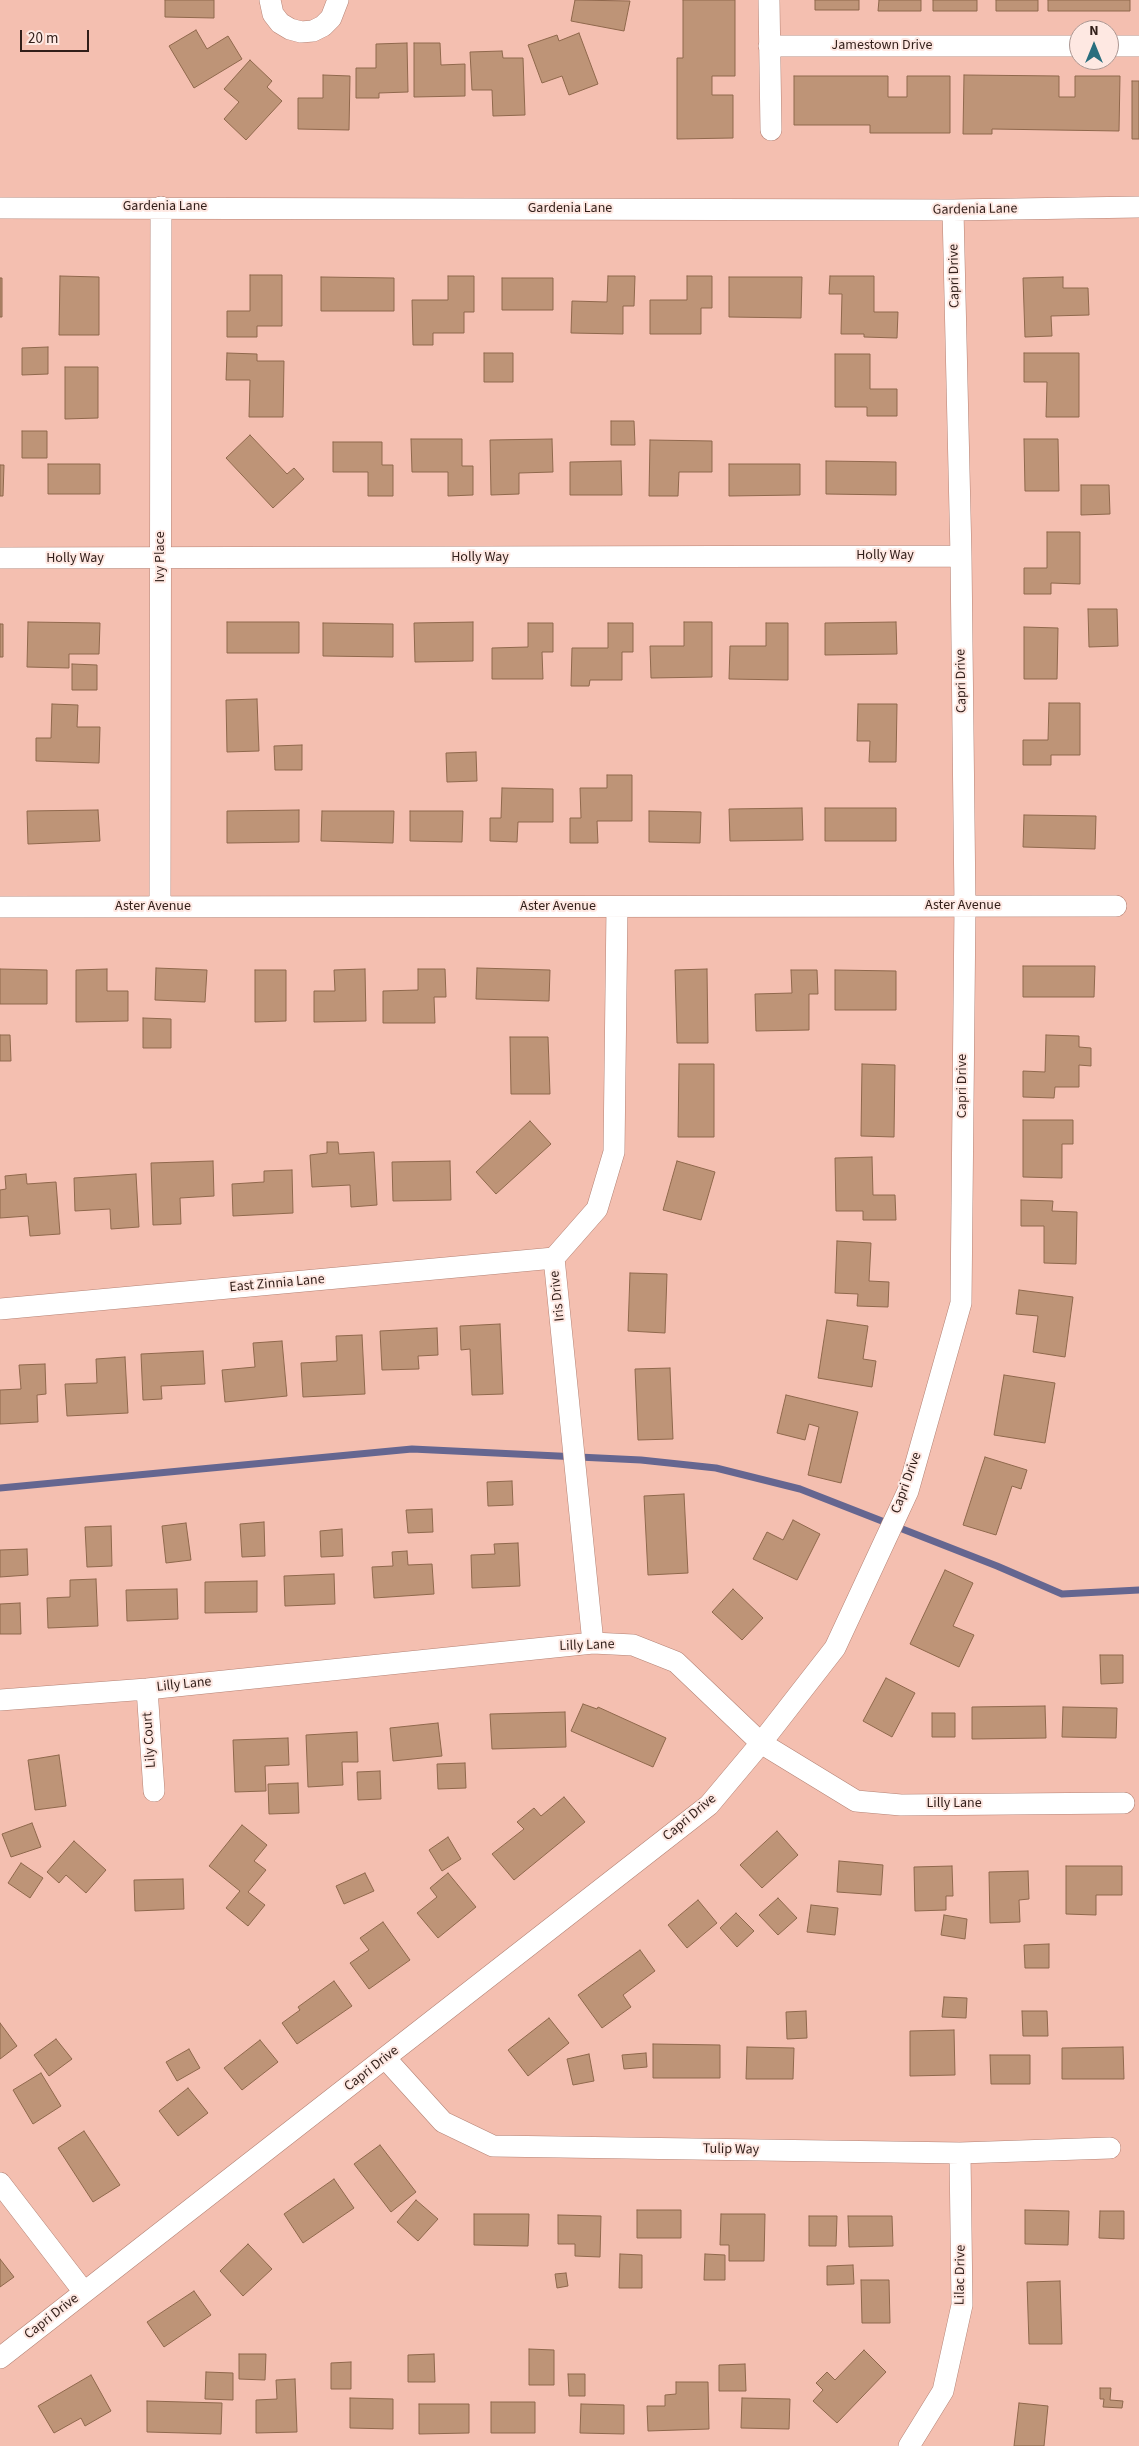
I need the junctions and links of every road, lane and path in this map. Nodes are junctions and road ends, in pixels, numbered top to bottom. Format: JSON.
{"nodes":[{"id":1,"x":270,"y":0,"type":"edge"},
{"id":2,"x":338,"y":0,"type":"edge"},
{"id":3,"x":769,"y":0,"type":"edge"},
{"id":4,"x":770,"y":46,"type":"junction"},
{"id":5,"x":1069,"y":46,"type":"edge"},
{"id":6,"x":1119,"y":46,"type":"edge"},
{"id":7,"x":1139,"y":46,"type":"edge"},
{"id":8,"x":771,"y":130,"type":"dead end"},
{"id":9,"x":161,"y":207,"type":"junction"},
{"id":10,"x":1139,"y":207,"type":"edge"},
{"id":11,"x":0,"y":208,"type":"edge"},
{"id":12,"x":953,"y":210,"type":"junction"},
{"id":13,"x":961,"y":556,"type":"junction"},
{"id":14,"x":0,"y":558,"type":"edge"},
{"id":15,"x":161,"y":559,"type":"junction"},
{"id":16,"x":616,"y":906,"type":"junction"},
{"id":17,"x":965,"y":906,"type":"junction"},
{"id":18,"x":1116,"y":906,"type":"dead end"},
{"id":19,"x":0,"y":907,"type":"edge"},
{"id":20,"x":160,"y":907,"type":"junction"},
{"id":21,"x":554,"y":1258,"type":"junction"},
{"id":22,"x":0,"y":1309,"type":"edge"},
{"id":23,"x":593,"y":1643,"type":"junction"},
{"id":24,"x":147,"y":1689,"type":"junction"},
{"id":25,"x":0,"y":1700,"type":"edge"},
{"id":26,"x":761,"y":1743,"type":"junction"},
{"id":27,"x":154,"y":1791,"type":"dead end"},
{"id":28,"x":1124,"y":1803,"type":"dead end"},
{"id":29,"x":386,"y":2059,"type":"junction"},
{"id":30,"x":1110,"y":2148,"type":"dead end"},
{"id":31,"x":960,"y":2153,"type":"junction"},
{"id":32,"x":0,"y":2183,"type":"edge"},
{"id":33,"x":84,"y":2292,"type":"junction"},
{"id":34,"x":0,"y":2358,"type":"edge"},
{"id":35,"x":909,"y":2446,"type":"edge"}],
"edges":[{"from":1,"to":2,"type":"street"},
{"from":3,"to":4,"type":"street"},
{"from":4,"to":5,"type":"street","name":"Jamestown Drive"},
{"from":4,"to":8,"type":"street"},
{"from":6,"to":7,"type":"street"},
{"from":9,"to":11,"type":"street","name":"Gardenia Lane"},
{"from":9,"to":12,"type":"street","name":"Gardenia Lane"},
{"from":9,"to":15,"type":"street","name":"Ivy Place"},
{"from":10,"to":12,"type":"street","name":"Gardenia Lane"},
{"from":12,"to":13,"type":"street","name":"Capri Drive"},
{"from":13,"to":15,"type":"street","name":"Holly Way"},
{"from":13,"to":17,"type":"street","name":"Capri Drive"},
{"from":14,"to":15,"type":"street","name":"Holly Way"},
{"from":15,"to":20,"type":"street","name":"Ivy Place"},
{"from":16,"to":17,"type":"street","name":"Aster Avenue"},
{"from":16,"to":20,"type":"street","name":"Aster Avenue"},
{"from":16,"to":21,"type":"street","name":"Iris Drive"},
{"from":17,"to":18,"type":"street","name":"Aster Avenue"},
{"from":17,"to":26,"type":"street","name":"Capri Drive"},
{"from":19,"to":20,"type":"street","name":"Aster Avenue"},
{"from":21,"to":22,"type":"street","name":"East Zinnia Lane"},
{"from":21,"to":23,"type":"street","name":"Iris Drive"},
{"from":23,"to":24,"type":"street","name":"Lilly Lane"},
{"from":23,"to":26,"type":"street","name":"Lilly Lane"},
{"from":24,"to":25,"type":"street","name":"Lilly Lane"},
{"from":24,"to":27,"type":"street","name":"Lily Court"},
{"from":26,"to":28,"type":"street","name":"Lilly Lane"},
{"from":26,"to":29,"type":"street","name":"Capri Drive"},
{"from":29,"to":31,"type":"street","name":"Tulip Way"},
{"from":29,"to":33,"type":"street","name":"Capri Drive"},
{"from":30,"to":31,"type":"street","name":"Tulip Way"},
{"from":31,"to":35,"type":"street","name":"Lilac Drive"},
{"from":32,"to":33,"type":"street"},
{"from":33,"to":34,"type":"street","name":"Capri Drive"}]}
